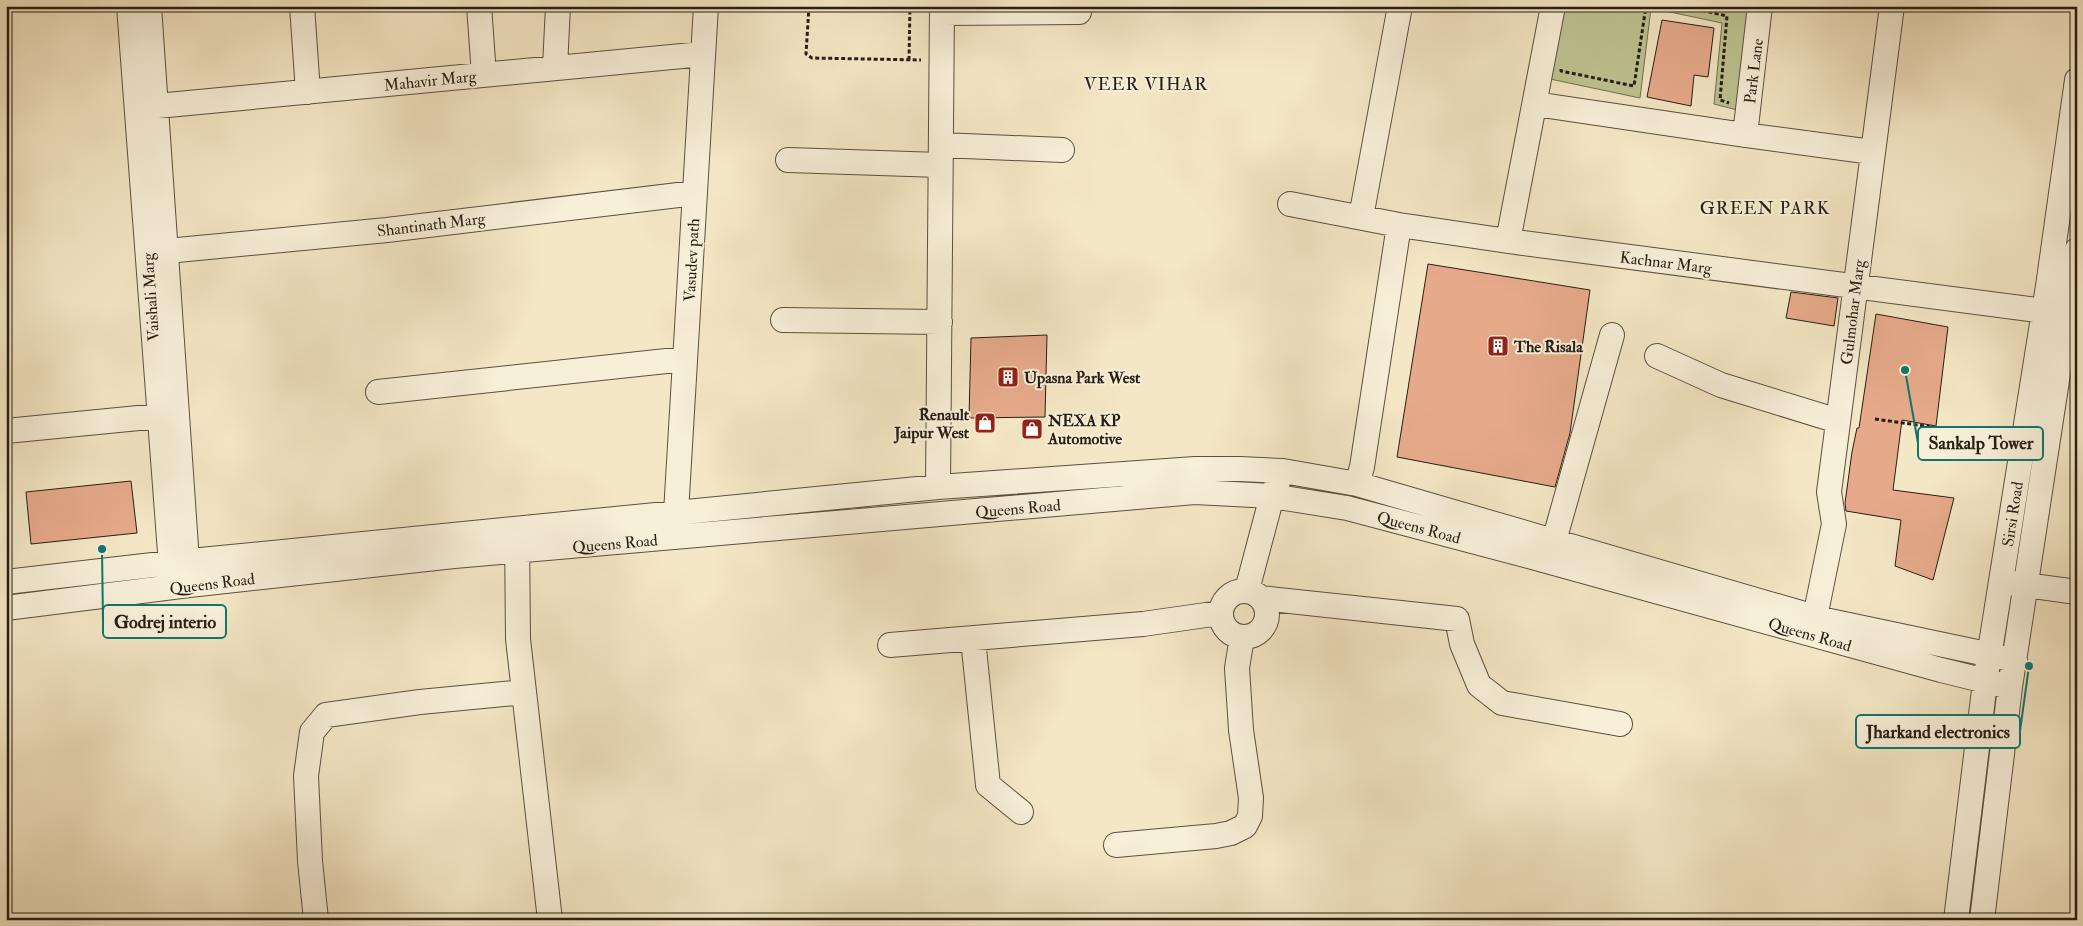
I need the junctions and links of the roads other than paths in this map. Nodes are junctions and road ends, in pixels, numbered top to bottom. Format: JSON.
{"nodes":[{"id":1,"x":129,"y":6,"type":"edge"},
{"id":2,"x":149,"y":6,"type":"edge"},
{"id":3,"x":302,"y":6,"type":"edge"},
{"id":4,"x":479,"y":6,"type":"edge"},
{"id":5,"x":558,"y":6,"type":"edge"},
{"id":6,"x":706,"y":6,"type":"edge"},
{"id":7,"x":1400,"y":6,"type":"edge"},
{"id":8,"x":1553,"y":6,"type":"edge"},
{"id":9,"x":1760,"y":6,"type":"edge"},
{"id":10,"x":1892,"y":6,"type":"edge"},
{"id":11,"x":942,"y":10,"type":"edge"},
{"id":12,"x":1079,"y":12,"type":"dead end"},
{"id":13,"x":703,"y":54,"type":"junction"},
{"id":14,"x":555,"y":67,"type":"junction"},
{"id":15,"x":484,"y":75,"type":"junction"},
{"id":16,"x":2077,"y":80,"type":"edge"},
{"id":17,"x":308,"y":92,"type":"junction"},
{"id":18,"x":1535,"y":104,"type":"junction"},
{"id":19,"x":157,"y":106,"type":"junction"},
{"id":20,"x":1745,"y":135,"type":"junction"},
{"id":21,"x":1062,"y":150,"type":"dead end"},
{"id":22,"x":1872,"y":152,"type":"junction"},
{"id":23,"x":941,"y":155,"type":"junction"},
{"id":24,"x":788,"y":160,"type":"dead end"},
{"id":25,"x":695,"y":193,"type":"junction"},
{"id":26,"x":1290,"y":204,"type":"dead end"},
{"id":27,"x":1361,"y":216,"type":"junction"},
{"id":28,"x":1400,"y":225,"type":"junction"},
{"id":29,"x":1508,"y":241,"type":"junction"},
{"id":30,"x":2077,"y":250,"type":"edge"},
{"id":31,"x":167,"y":251,"type":"junction"},
{"id":32,"x":1856,"y":287,"type":"junction"},
{"id":33,"x":2065,"y":289,"type":"edge"},
{"id":34,"x":2044,"y":311,"type":"junction"},
{"id":35,"x":783,"y":320,"type":"dead end"},
{"id":36,"x":940,"y":322,"type":"junction"},
{"id":37,"x":1612,"y":335,"type":"dead end"},
{"id":38,"x":1657,"y":356,"type":"dead end"},
{"id":39,"x":685,"y":359,"type":"junction"},
{"id":40,"x":378,"y":392,"type":"dead end"},
{"id":41,"x":159,"y":416,"type":"junction"},
{"id":42,"x":1838,"y":421,"type":"junction"},
{"id":43,"x":6,"y":431,"type":"edge"},
{"id":44,"x":1283,"y":471,"type":"junction"},
{"id":45,"x":1357,"y":484,"type":"junction"},
{"id":46,"x":938,"y":487,"type":"junction"},
{"id":47,"x":1272,"y":496,"type":"junction"},
{"id":48,"x":676,"y":513,"type":"junction"},
{"id":49,"x":517,"y":540,"type":"junction"},
{"id":50,"x":1554,"y":541,"type":"junction"},
{"id":51,"x":178,"y":562,"type":"junction"},
{"id":52,"x":6,"y":582,"type":"edge"},
{"id":53,"x":2001,"y":582,"type":"junction"},
{"id":54,"x":2025,"y":585,"type":"junction"},
{"id":55,"x":181,"y":587,"type":"junction"},
{"id":56,"x":2077,"y":592,"type":"edge"},
{"id":57,"x":1254,"y":594,"type":"junction"},
{"id":58,"x":6,"y":608,"type":"edge"},
{"id":59,"x":1220,"y":613,"type":"junction"},
{"id":60,"x":1815,"y":617,"type":"junction"},
{"id":61,"x":1242,"y":637,"type":"junction"},
{"id":62,"x":973,"y":639,"type":"junction"},
{"id":63,"x":890,"y":645,"type":"dead end"},
{"id":64,"x":1989,"y":655,"type":"junction"},
{"id":65,"x":2015,"y":660,"type":"junction"},
{"id":66,"x":1985,"y":682,"type":"junction"},
{"id":67,"x":2010,"y":687,"type":"junction"},
{"id":68,"x":524,"y":692,"type":"junction"},
{"id":69,"x":1620,"y":724,"type":"dead end"},
{"id":70,"x":1021,"y":812,"type":"dead end"},
{"id":71,"x":1116,"y":845,"type":"dead end"},
{"id":72,"x":316,"y":920,"type":"edge"},
{"id":73,"x":550,"y":920,"type":"edge"},
{"id":74,"x":1956,"y":920,"type":"edge"},
{"id":75,"x":1982,"y":920,"type":"edge"}],
"edges":[{"from":1,"to":41,"type":"street","name":"Vaishali Marg"},
{"from":2,"to":19,"type":"street","name":"Vaishali Marg"},
{"from":3,"to":17,"type":"street"},
{"from":4,"to":15,"type":"street"},
{"from":5,"to":14,"type":"street"},
{"from":6,"to":13,"type":"street","name":"Vasudev path"},
{"from":7,"to":27,"type":"street"},
{"from":8,"to":18,"type":"street"},
{"from":9,"to":20,"type":"street","name":"Park Lane"},
{"from":10,"to":22,"type":"street","name":"Gulmohar Marg"},
{"from":11,"to":12,"type":"street"},
{"from":11,"to":23,"type":"street"},
{"from":13,"to":14,"type":"street","name":"Mahavir Marg"},
{"from":13,"to":25,"type":"street","name":"Vasudev path"},
{"from":14,"to":15,"type":"street","name":"Mahavir Marg"},
{"from":15,"to":17,"type":"street","name":"Mahavir Marg"},
{"from":16,"to":33,"type":"street","name":"Sirsi Road"},
{"from":17,"to":19,"type":"street","name":"Mahavir Marg"},
{"from":18,"to":20,"type":"street"},
{"from":18,"to":29,"type":"street"},
{"from":19,"to":31,"type":"street","name":"Vaishali Marg"},
{"from":20,"to":22,"type":"street"},
{"from":21,"to":23,"type":"street"},
{"from":22,"to":32,"type":"street","name":"Gulmohar Marg"},
{"from":23,"to":24,"type":"street"},
{"from":23,"to":36,"type":"street"},
{"from":25,"to":31,"type":"street","name":"Shantinath Marg"},
{"from":25,"to":39,"type":"street","name":"Vasudev path"},
{"from":26,"to":27,"type":"street","name":"Kachnar Marg"},
{"from":27,"to":28,"type":"street","name":"Kachnar Marg"},
{"from":28,"to":29,"type":"street","name":"Kachnar Marg"},
{"from":28,"to":45,"type":"street"},
{"from":29,"to":32,"type":"street","name":"Kachnar Marg"},
{"from":30,"to":33,"type":"street","name":"Sirsi Road"},
{"from":31,"to":51,"type":"street","name":"Vaishali Marg"},
{"from":32,"to":34,"type":"street","name":"Kachnar Marg"},
{"from":32,"to":42,"type":"street","name":"Gulmohar Marg"},
{"from":33,"to":34,"type":"street","name":"Sirsi Road"},
{"from":33,"to":54,"type":"street","name":"Sirsi Road"},
{"from":34,"to":53,"type":"street","name":"Sirsi Road"},
{"from":35,"to":36,"type":"street"},
{"from":36,"to":46,"type":"street"},
{"from":37,"to":50,"type":"street"},
{"from":38,"to":42,"type":"street"},
{"from":39,"to":40,"type":"street"},
{"from":39,"to":48,"type":"street","name":"Vasudev path"},
{"from":41,"to":43,"type":"street"},
{"from":41,"to":51,"type":"street","name":"Vaishali Marg"},
{"from":42,"to":60,"type":"street","name":"Gulmohar Marg"},
{"from":44,"to":45,"type":"street","name":"Queens Road"},
{"from":44,"to":46,"type":"street","name":"Queens Road"},
{"from":44,"to":47,"type":"street"},
{"from":45,"to":50,"type":"street","name":"Queens Road"},
{"from":46,"to":48,"type":"street","name":"Queens Road"},
{"from":47,"to":49,"type":"street","name":"Queens Road"},
{"from":47,"to":57,"type":"street"},
{"from":47,"to":66,"type":"street","name":"Queens Road"},
{"from":48,"to":49,"type":"street","name":"Queens Road"},
{"from":49,"to":51,"type":"street","name":"Queens Road"},
{"from":49,"to":55,"type":"street","name":"Queens Road"},
{"from":49,"to":68,"type":"street"},
{"from":50,"to":60,"type":"street","name":"Queens Road"},
{"from":51,"to":52,"type":"street","name":"Queens Road"},
{"from":51,"to":55,"type":"street","name":"Vaishali Marg"},
{"from":53,"to":54,"type":"street"},
{"from":53,"to":64,"type":"street","name":"Sirsi Road"},
{"from":54,"to":56,"type":"street"},
{"from":54,"to":65,"type":"street","name":"Sirsi Road"},
{"from":55,"to":58,"type":"street","name":"Queens Road"},
{"from":57,"to":59,"type":"street"},
{"from":57,"to":61,"type":"street"},
{"from":57,"to":69,"type":"street"},
{"from":59,"to":61,"type":"street"},
{"from":59,"to":62,"type":"street"},
{"from":60,"to":64,"type":"street","name":"Queens Road"},
{"from":61,"to":71,"type":"street"},
{"from":62,"to":63,"type":"street"},
{"from":62,"to":70,"type":"street"},
{"from":64,"to":65,"type":"street","name":"Queens Road"},
{"from":64,"to":66,"type":"street","name":"Sirsi Road"},
{"from":65,"to":67,"type":"street","name":"Sirsi Road"},
{"from":66,"to":67,"type":"street","name":"Queens Road"},
{"from":66,"to":74,"type":"street","name":"Sirsi Road"},
{"from":67,"to":75,"type":"street","name":"Sirsi Road"},
{"from":68,"to":72,"type":"street"},
{"from":68,"to":73,"type":"street"}]}
